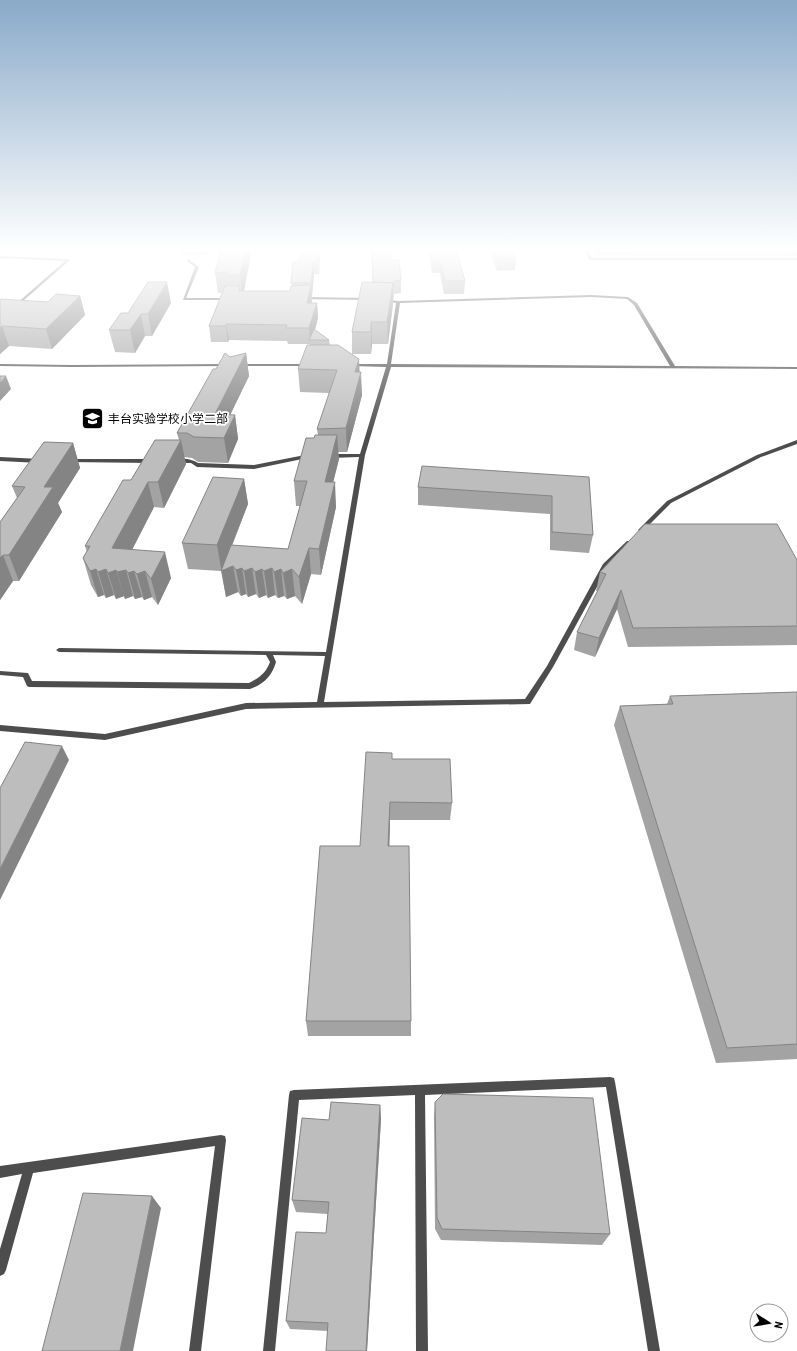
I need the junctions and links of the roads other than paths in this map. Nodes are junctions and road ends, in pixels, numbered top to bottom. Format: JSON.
{"nodes":[{"id":1,"x":397,"y":312,"type":"edge"},
{"id":2,"x":641,"y":312,"type":"edge"},
{"id":3,"x":0,"y":364,"type":"edge"},
{"id":4,"x":13,"y":365,"type":"junction"},
{"id":5,"x":318,"y":365,"type":"edge"},
{"id":6,"x":342,"y":365,"type":"edge"},
{"id":7,"x":389,"y":365,"type":"junction"},
{"id":8,"x":673,"y":367,"type":"junction"},
{"id":9,"x":797,"y":368,"type":"edge"},
{"id":10,"x":0,"y":370,"type":"edge"},
{"id":11,"x":797,"y":442,"type":"edge"},
{"id":12,"x":362,"y":455,"type":"junction"},
{"id":13,"x":318,"y":456,"type":"edge"},
{"id":14,"x":325,"y":456,"type":"edge"},
{"id":15,"x":0,"y":459,"type":"edge"},
{"id":16,"x":48,"y":461,"type":"edge"},
{"id":17,"x":63,"y":461,"type":"edge"},
{"id":18,"x":155,"y":461,"type":"edge"},
{"id":19,"x":170,"y":461,"type":"edge"},
{"id":20,"x":59,"y":650,"type":"dead end"},
{"id":21,"x":268,"y":653,"type":"junction"},
{"id":22,"x":328,"y":654,"type":"junction"},
{"id":23,"x":0,"y":673,"type":"edge"},
{"id":24,"x":320,"y":705,"type":"junction"},
{"id":25,"x":0,"y":728,"type":"edge"},
{"id":26,"x":420,"y":1089,"type":"junction"},
{"id":27,"x":29,"y":1168,"type":"junction"},
{"id":28,"x":0,"y":1172,"type":"edge"},
{"id":29,"x":0,"y":1270,"type":"edge"},
{"id":30,"x":195,"y":1351,"type":"edge"},
{"id":31,"x":269,"y":1351,"type":"edge"},
{"id":32,"x":422,"y":1351,"type":"edge"},
{"id":33,"x":654,"y":1351,"type":"edge"}],
"edges":[{"from":1,"to":7,"type":"street"},
{"from":2,"to":8,"type":"street"},
{"from":3,"to":4,"type":"street"},
{"from":4,"to":5,"type":"street"},
{"from":4,"to":10,"type":"street"},
{"from":6,"to":7,"type":"street"},
{"from":7,"to":8,"type":"street"},
{"from":7,"to":12,"type":"street"},
{"from":8,"to":9,"type":"street"},
{"from":11,"to":24,"type":"street"},
{"from":12,"to":14,"type":"street"},
{"from":12,"to":22,"type":"street"},
{"from":13,"to":19,"type":"street"},
{"from":15,"to":16,"type":"street"},
{"from":17,"to":18,"type":"street"},
{"from":20,"to":21,"type":"street"},
{"from":21,"to":22,"type":"street"},
{"from":21,"to":23,"type":"street"},
{"from":22,"to":24,"type":"street"},
{"from":24,"to":25,"type":"street"},
{"from":26,"to":31,"type":"street"},
{"from":26,"to":32,"type":"street"},
{"from":26,"to":33,"type":"street"},
{"from":27,"to":28,"type":"street"},
{"from":27,"to":29,"type":"street"},
{"from":27,"to":30,"type":"street"}]}
